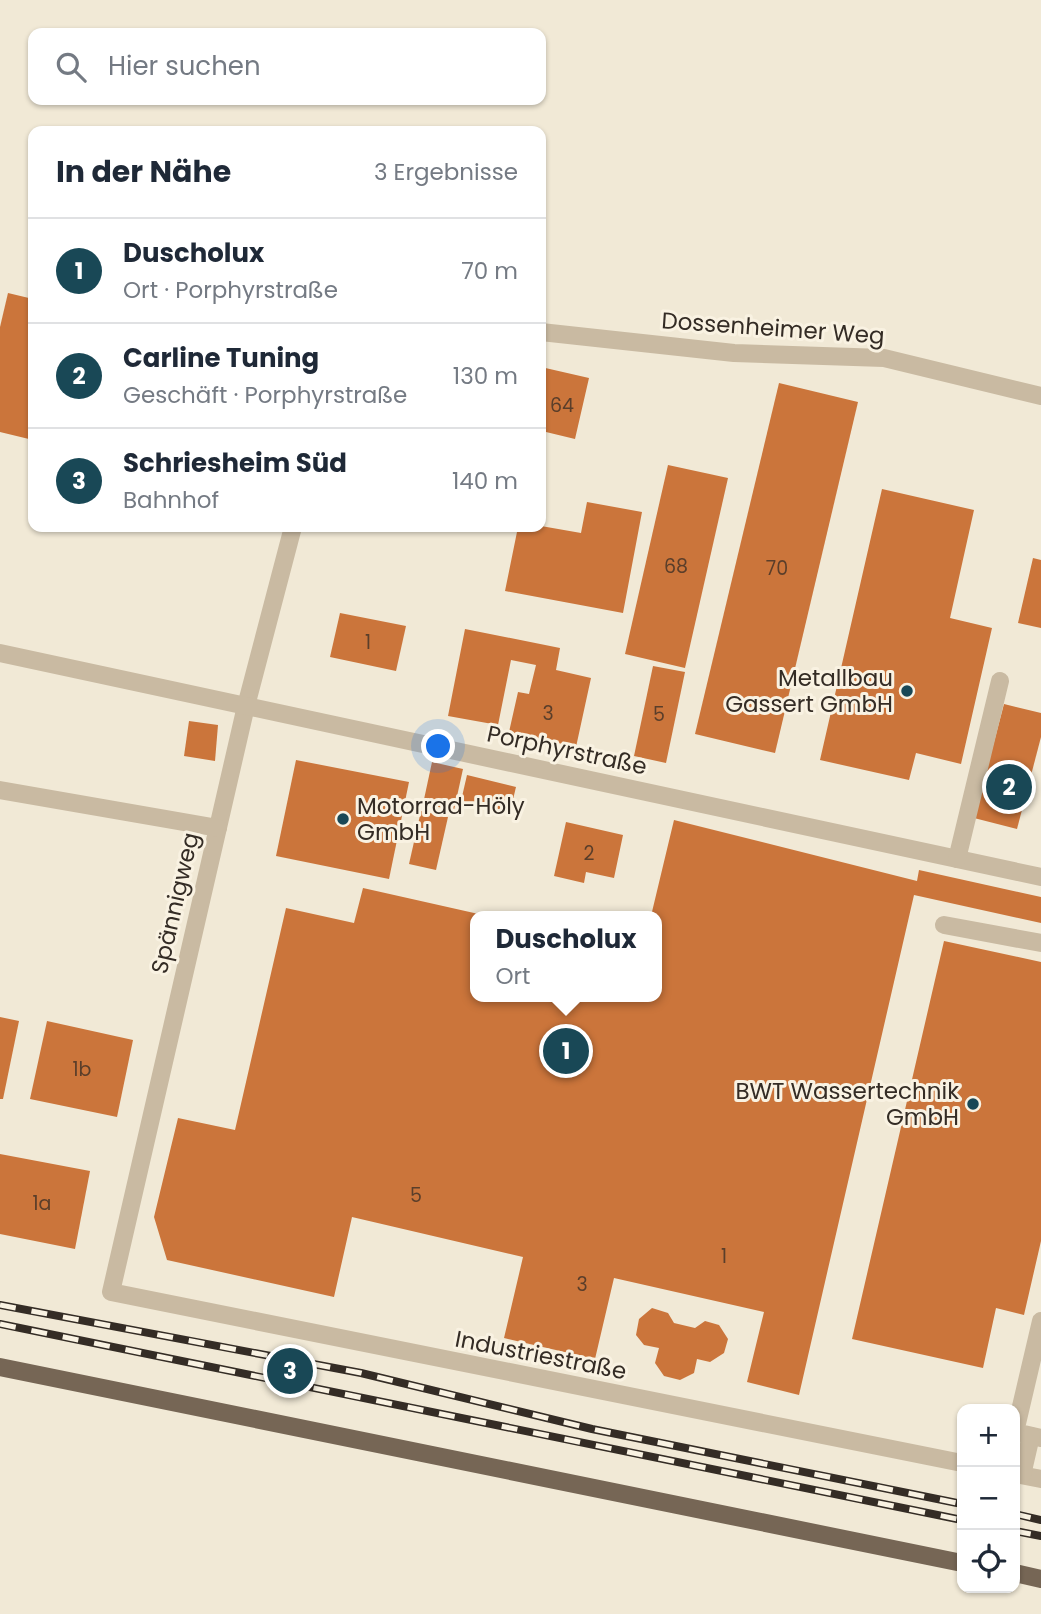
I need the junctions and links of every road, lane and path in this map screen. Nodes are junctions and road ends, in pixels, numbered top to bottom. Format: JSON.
{"nodes":[{"id":1,"x":546,"y":333,"type":"edge"},
{"id":2,"x":1041,"y":396,"type":"edge"},
{"id":3,"x":291,"y":532,"type":"edge"},
{"id":4,"x":0,"y":653,"type":"edge"},
{"id":5,"x":1000,"y":681,"type":"dead end"},
{"id":6,"x":246,"y":706,"type":"junction"},
{"id":7,"x":0,"y":790,"type":"edge"},
{"id":8,"x":218,"y":828,"type":"junction"},
{"id":9,"x":957,"y":859,"type":"junction"},
{"id":10,"x":1041,"y":877,"type":"edge"},
{"id":11,"x":944,"y":925,"type":"dead end"},
{"id":12,"x":1041,"y":943,"type":"edge"},
{"id":13,"x":111,"y":1292,"type":"joint"},
{"id":14,"x":1041,"y":1321,"type":"edge"},
{"id":15,"x":0,"y":1367,"type":"edge"},
{"id":16,"x":1036,"y":1437,"type":"edge"},
{"id":17,"x":957,"y":1463,"type":"edge"},
{"id":18,"x":1020,"y":1471,"type":"edge"},
{"id":19,"x":1020,"y":1475,"type":"edge"},
{"id":20,"x":1041,"y":1479,"type":"edge"},
{"id":21,"x":957,"y":1562,"type":"edge"},
{"id":22,"x":1020,"y":1574,"type":"edge"},
{"id":23,"x":1041,"y":1579,"type":"edge"}],
"edges":[{"from":1,"to":2,"type":"street","name":"Dossenheimer Weg"},
{"from":3,"to":6,"type":"street","name":"Spännigweg"},
{"from":4,"to":6,"type":"street","name":"Porphyrstraße"},
{"from":5,"to":9,"type":"street"},
{"from":6,"to":8,"type":"street","name":"Spännigweg"},
{"from":6,"to":9,"type":"street","name":"Porphyrstraße"},
{"from":7,"to":8,"type":"street"},
{"from":8,"to":13,"type":"street","name":"Spännigweg"},
{"from":9,"to":10,"type":"street","name":"Porphyrstraße"},
{"from":11,"to":12,"type":"street"},
{"from":13,"to":17,"type":"street","name":"Industriestraße"},
{"from":14,"to":16,"type":"street"},
{"from":15,"to":21,"type":"main road"},
{"from":16,"to":18,"type":"street"},
{"from":19,"to":20,"type":"street"},
{"from":22,"to":23,"type":"main road"}]}
